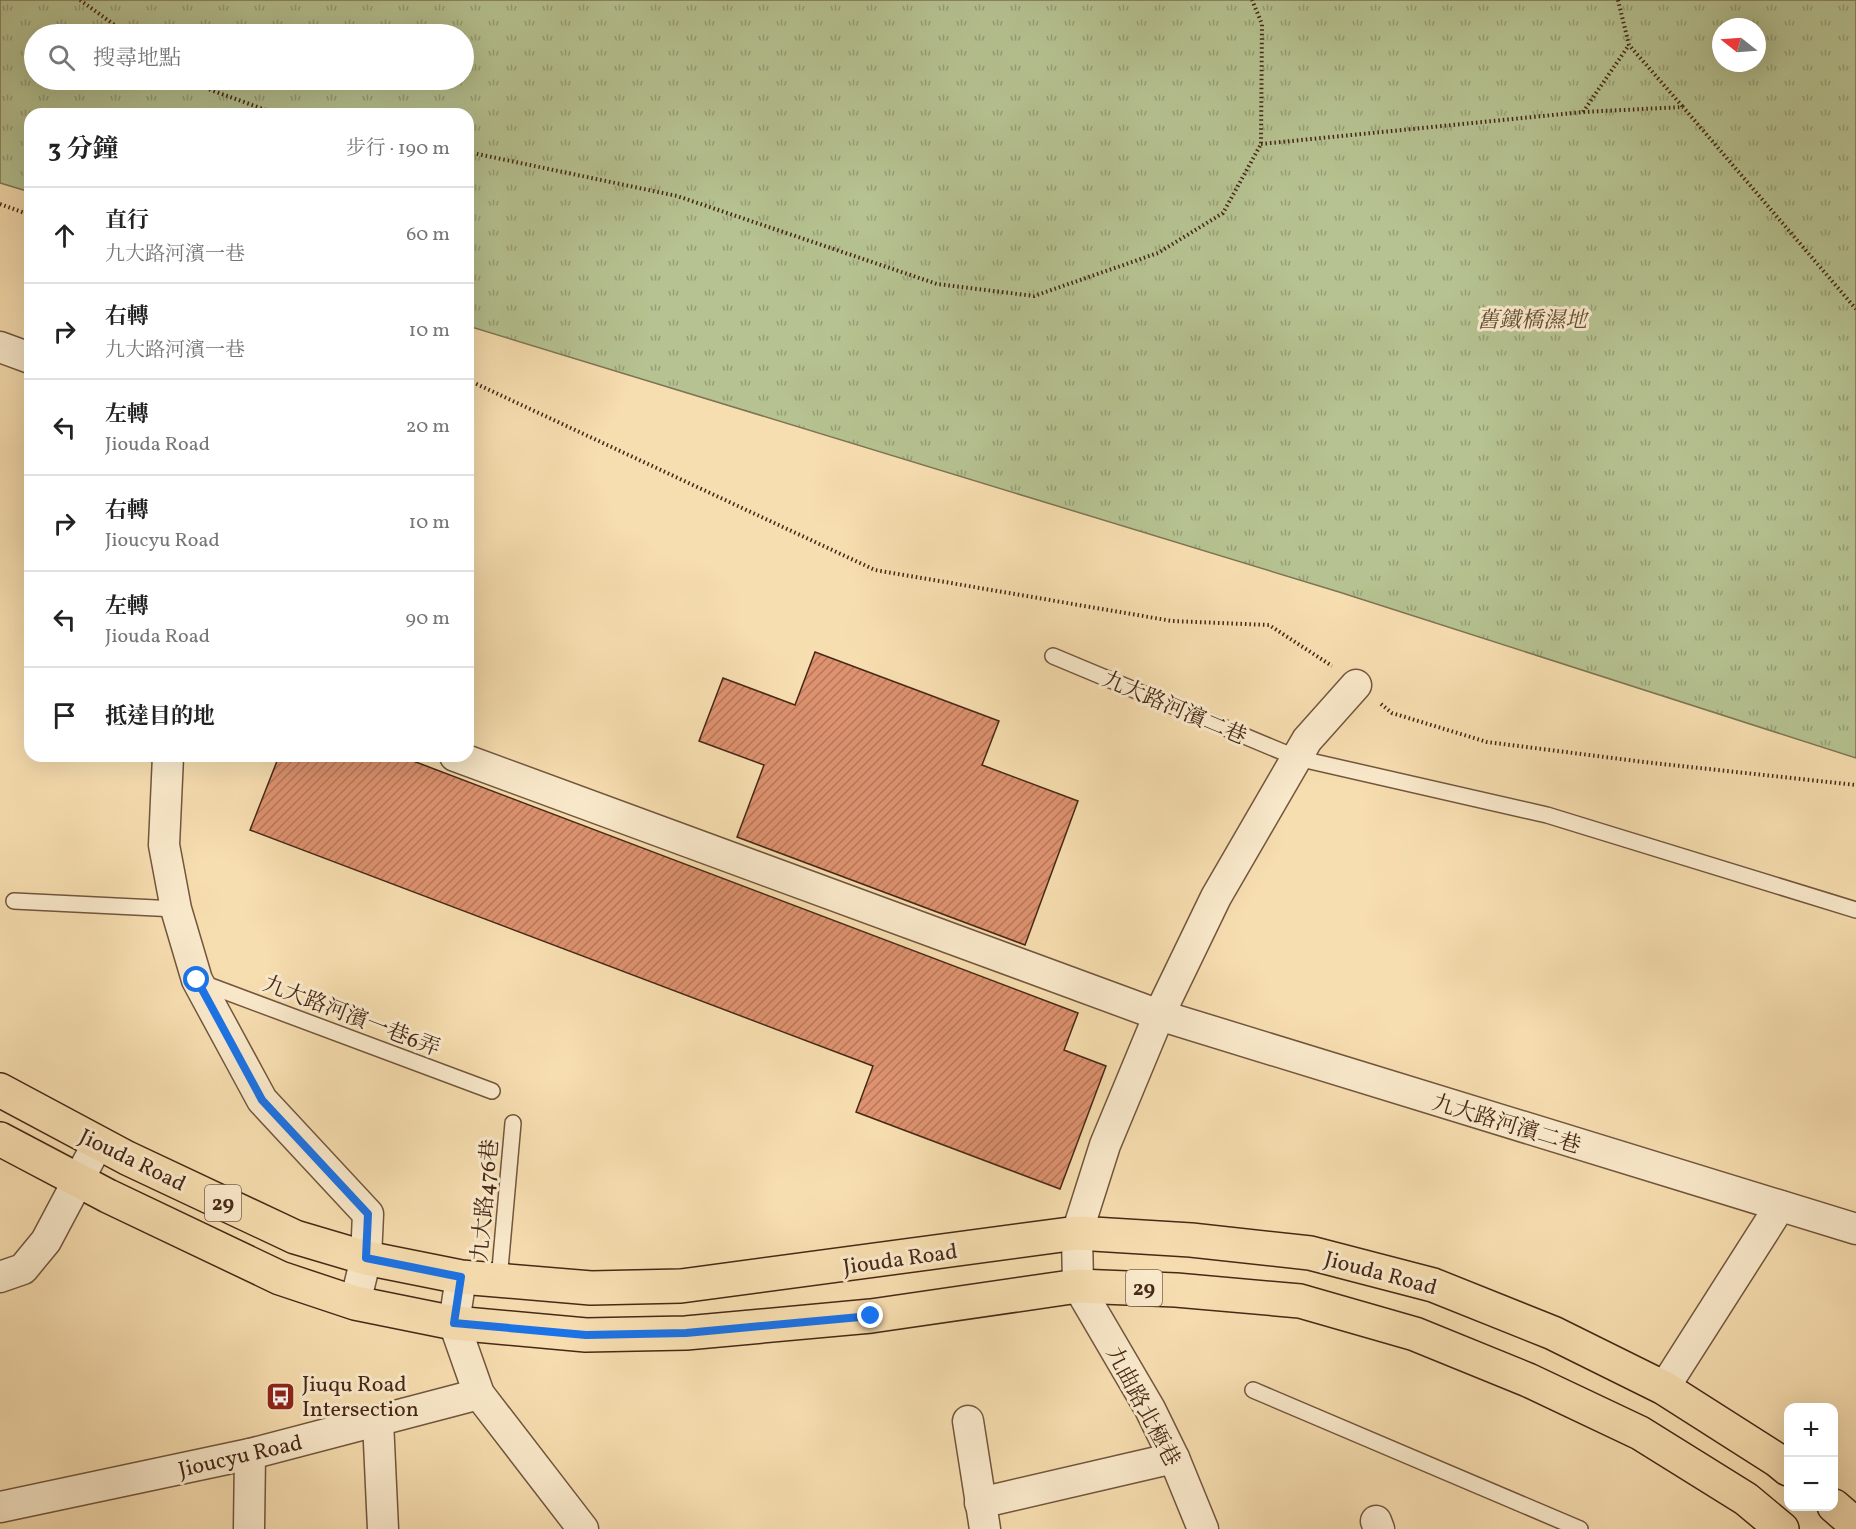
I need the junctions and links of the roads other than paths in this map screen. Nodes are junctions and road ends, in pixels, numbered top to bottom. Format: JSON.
{"nodes":[{"id":1,"x":0,"y":347,"type":"edge"},
{"id":2,"x":24,"y":356,"type":"edge"},
{"id":3,"x":1053,"y":656,"type":"dead end"},
{"id":4,"x":1356,"y":685,"type":"road end"},
{"id":5,"x":1297,"y":758,"type":"junction"},
{"id":6,"x":168,"y":762,"type":"edge"},
{"id":7,"x":471,"y":762,"type":"edge"},
{"id":8,"x":14,"y":901,"type":"dead end"},
{"id":9,"x":176,"y":909,"type":"junction"},
{"id":10,"x":1856,"y":910,"type":"edge"},
{"id":11,"x":197,"y":980,"type":"junction"},
{"id":12,"x":1159,"y":1016,"type":"junction"},
{"id":13,"x":0,"y":1090,"type":"edge"},
{"id":14,"x":492,"y":1091,"type":"dead end"},
{"id":15,"x":513,"y":1123,"type":"dead end"},
{"id":16,"x":0,"y":1138,"type":"edge"},
{"id":17,"x":98,"y":1143,"type":"junction"},
{"id":18,"x":79,"y":1181,"type":"junction"},
{"id":19,"x":1779,"y":1206,"type":"junction"},
{"id":20,"x":1856,"y":1229,"type":"edge"},
{"id":21,"x":1077,"y":1233,"type":"junction"},
{"id":22,"x":366,"y":1258,"type":"junction"},
{"id":23,"x":0,"y":1277,"type":"edge"},
{"id":24,"x":461,"y":1277,"type":"junction"},
{"id":25,"x":499,"y":1281,"type":"junction"},
{"id":26,"x":1078,"y":1286,"type":"junction"},
{"id":27,"x":355,"y":1304,"type":"junction"},
{"id":28,"x":454,"y":1323,"type":"junction"},
{"id":29,"x":1664,"y":1388,"type":"junction"},
{"id":30,"x":1253,"y":1390,"type":"dead end"},
{"id":31,"x":479,"y":1394,"type":"junction"},
{"id":32,"x":378,"y":1421,"type":"junction"},
{"id":33,"x":968,"y":1421,"type":"dead end"},
{"id":34,"x":250,"y":1454,"type":"junction"},
{"id":35,"x":1174,"y":1458,"type":"junction"},
{"id":36,"x":1784,"y":1466,"type":"edge"},
{"id":37,"x":0,"y":1507,"type":"edge"},
{"id":38,"x":1838,"y":1510,"type":"edge"},
{"id":39,"x":982,"y":1516,"type":"edge"},
{"id":40,"x":1856,"y":1525,"type":"edge"},
{"id":41,"x":249,"y":1529,"type":"edge"},
{"id":42,"x":383,"y":1529,"type":"edge"},
{"id":43,"x":583,"y":1529,"type":"edge"},
{"id":44,"x":1203,"y":1529,"type":"edge"},
{"id":45,"x":1580,"y":1529,"type":"edge"},
{"id":46,"x":1782,"y":1529,"type":"edge"}],
"edges":[{"from":1,"to":2,"type":"street"},
{"from":3,"to":5,"type":"lane","name":"九大路河濱二巷"},
{"from":4,"to":5,"type":"street"},
{"from":5,"to":10,"type":"lane","name":"九大路河濱二巷"},
{"from":5,"to":12,"type":"street"},
{"from":6,"to":9,"type":"street"},
{"from":7,"to":12,"type":"street","name":"九大路河濱二巷"},
{"from":8,"to":9,"type":"lane"},
{"from":9,"to":11,"type":"street"},
{"from":11,"to":14,"type":"lane","name":"九大路河濱一巷6弄"},
{"from":11,"to":22,"type":"street"},
{"from":12,"to":19,"type":"street","name":"九大路河濱二巷"},
{"from":12,"to":21,"type":"street"},
{"from":13,"to":17,"type":"main road","name":"Jiouda Road","number":"29"},
{"from":15,"to":25,"type":"lane","name":"九大路476巷"},
{"from":16,"to":18,"type":"main road","name":"Jiouda Road","number":"29"},
{"from":17,"to":18,"type":"street"},
{"from":17,"to":22,"type":"main road","name":"Jiouda Road","number":"29"},
{"from":18,"to":23,"type":"street"},
{"from":18,"to":27,"type":"main road","name":"Jiouda Road","number":"29"},
{"from":19,"to":20,"type":"street","name":"九大路河濱二巷"},
{"from":19,"to":29,"type":"street"},
{"from":21,"to":25,"type":"main road","name":"Jiouda Road","number":"29"},
{"from":21,"to":26,"type":"street"},
{"from":21,"to":29,"type":"main road","name":"Jiouda Road","number":"29"},
{"from":22,"to":24,"type":"main road","name":"Jiouda Road","number":"29"},
{"from":22,"to":27,"type":"street"},
{"from":24,"to":25,"type":"main road","name":"Jiouda Road","number":"29"},
{"from":24,"to":28,"type":"street"},
{"from":26,"to":28,"type":"main road","name":"Jiouda Road","number":"29"},
{"from":26,"to":35,"type":"street","name":"九曲路北極巷"},
{"from":26,"to":46,"type":"main road","name":"Jiouda Road","number":"29"},
{"from":27,"to":28,"type":"main road","name":"Jiouda Road","number":"29"},
{"from":28,"to":31,"type":"street"},
{"from":29,"to":36,"type":"main road","name":"Jiouda Road","number":"29"},
{"from":30,"to":45,"type":"lane"},
{"from":31,"to":32,"type":"street","name":"Jioucyu Road"},
{"from":31,"to":43,"type":"street"},
{"from":32,"to":34,"type":"street","name":"Jioucyu Road"},
{"from":32,"to":42,"type":"street"},
{"from":33,"to":39,"type":"street"},
{"from":34,"to":37,"type":"street","name":"Jioucyu Road"},
{"from":34,"to":41,"type":"street"},
{"from":35,"to":39,"type":"street"},
{"from":35,"to":44,"type":"street","name":"九曲路北極巷"},
{"from":38,"to":40,"type":"main road"}]}
